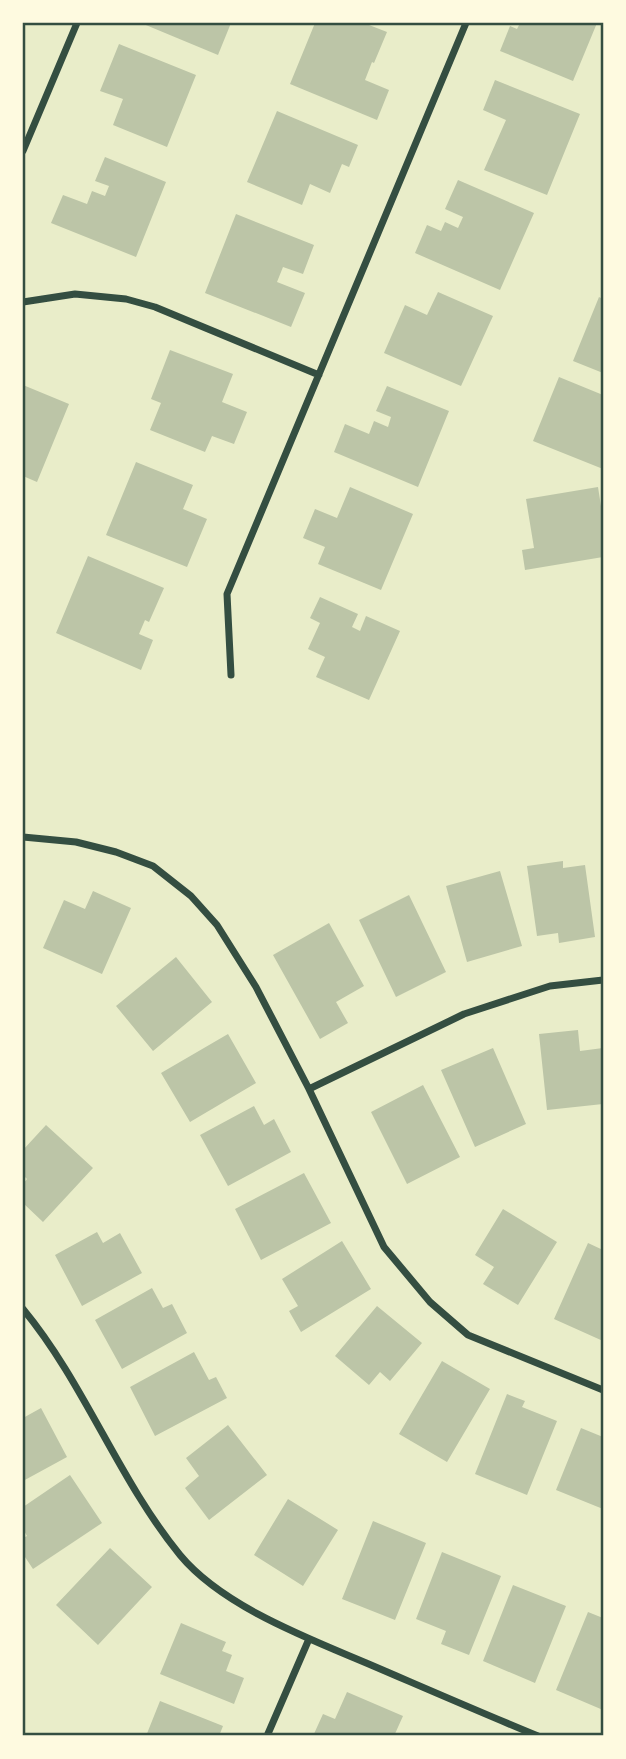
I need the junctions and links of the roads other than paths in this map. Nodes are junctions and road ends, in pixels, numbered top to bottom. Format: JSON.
{"nodes":[{"id":1,"x":77,"y":23,"type":"edge"},
{"id":2,"x":466,"y":23,"type":"edge"},
{"id":3,"x":23,"y":151,"type":"edge"},
{"id":4,"x":23,"y":302,"type":"edge"},
{"id":5,"x":319,"y":375,"type":"junction"},
{"id":6,"x":231,"y":676,"type":"dead end"},
{"id":7,"x":23,"y":837,"type":"edge"},
{"id":8,"x":603,"y":980,"type":"edge"},
{"id":9,"x":309,"y":1089,"type":"junction"},
{"id":10,"x":23,"y":1309,"type":"edge"},
{"id":11,"x":603,"y":1390,"type":"edge"},
{"id":12,"x":309,"y":1639,"type":"junction"},
{"id":13,"x":267,"y":1736,"type":"edge"},
{"id":14,"x":538,"y":1736,"type":"edge"}],
"edges":[{"from":1,"to":3,"type":"street"},
{"from":2,"to":5,"type":"street"},
{"from":4,"to":5,"type":"street"},
{"from":5,"to":6,"type":"street"},
{"from":7,"to":9,"type":"street"},
{"from":8,"to":9,"type":"street"},
{"from":9,"to":11,"type":"street"},
{"from":10,"to":12,"type":"street"},
{"from":12,"to":13,"type":"street"},
{"from":12,"to":14,"type":"street"}]}
